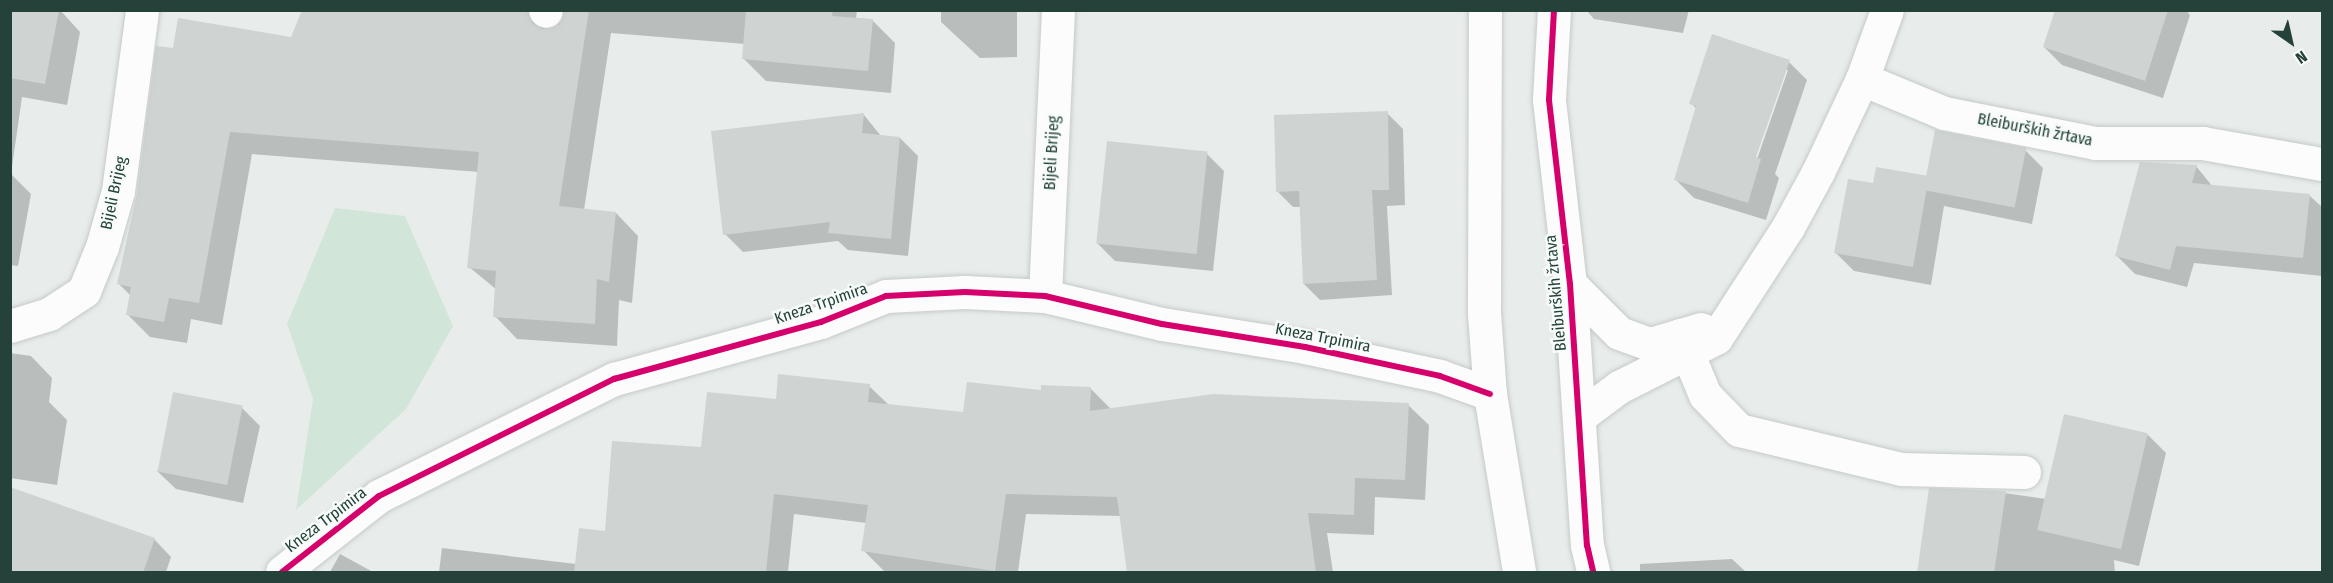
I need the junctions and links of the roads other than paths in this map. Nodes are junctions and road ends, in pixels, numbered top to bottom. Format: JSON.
{"nodes":[{"id":1,"x":142,"y":10,"type":"edge"},
{"id":2,"x":1058,"y":10,"type":"edge"},
{"id":3,"x":1485,"y":10,"type":"edge"},
{"id":4,"x":1554,"y":10,"type":"edge"},
{"id":5,"x":1887,"y":10,"type":"edge"},
{"id":6,"x":1862,"y":79,"type":"junction"},
{"id":7,"x":2322,"y":164,"type":"edge"},
{"id":8,"x":1570,"y":284,"type":"junction"},
{"id":9,"x":1045,"y":296,"type":"junction"},
{"id":10,"x":10,"y":326,"type":"edge"},
{"id":11,"x":1684,"y":345,"type":"junction"},
{"id":12,"x":1490,"y":394,"type":"junction"},
{"id":13,"x":1580,"y":416,"type":"junction"},
{"id":14,"x":2024,"y":472,"type":"dead end"},
{"id":15,"x":282,"y":573,"type":"edge"},
{"id":16,"x":1519,"y":573,"type":"edge"},
{"id":17,"x":1593,"y":573,"type":"edge"}],
"edges":[{"from":1,"to":10,"type":"street","name":"Bijeli Brijeg"},
{"from":2,"to":9,"type":"street","name":"Bijeli Brijeg"},
{"from":3,"to":12,"type":"street"},
{"from":4,"to":8,"type":"street","name":"Bleiburških žrtava"},
{"from":5,"to":6,"type":"street","name":"Bleiburških žrtava"},
{"from":6,"to":7,"type":"street","name":"Bleiburških žrtava"},
{"from":6,"to":11,"type":"street","name":"Bleiburških žrtava"},
{"from":8,"to":11,"type":"street","name":"Bleiburških žrtava"},
{"from":8,"to":13,"type":"street","name":"Bleiburških žrtava"},
{"from":9,"to":12,"type":"street","name":"Kneza Trpimira"},
{"from":9,"to":15,"type":"street","name":"Kneza Trpimira"},
{"from":11,"to":13,"type":"street","name":"Bleiburških žrtava"},
{"from":11,"to":14,"type":"street"},
{"from":12,"to":16,"type":"street"},
{"from":13,"to":17,"type":"street","name":"Bleiburških žrtava"}]}
